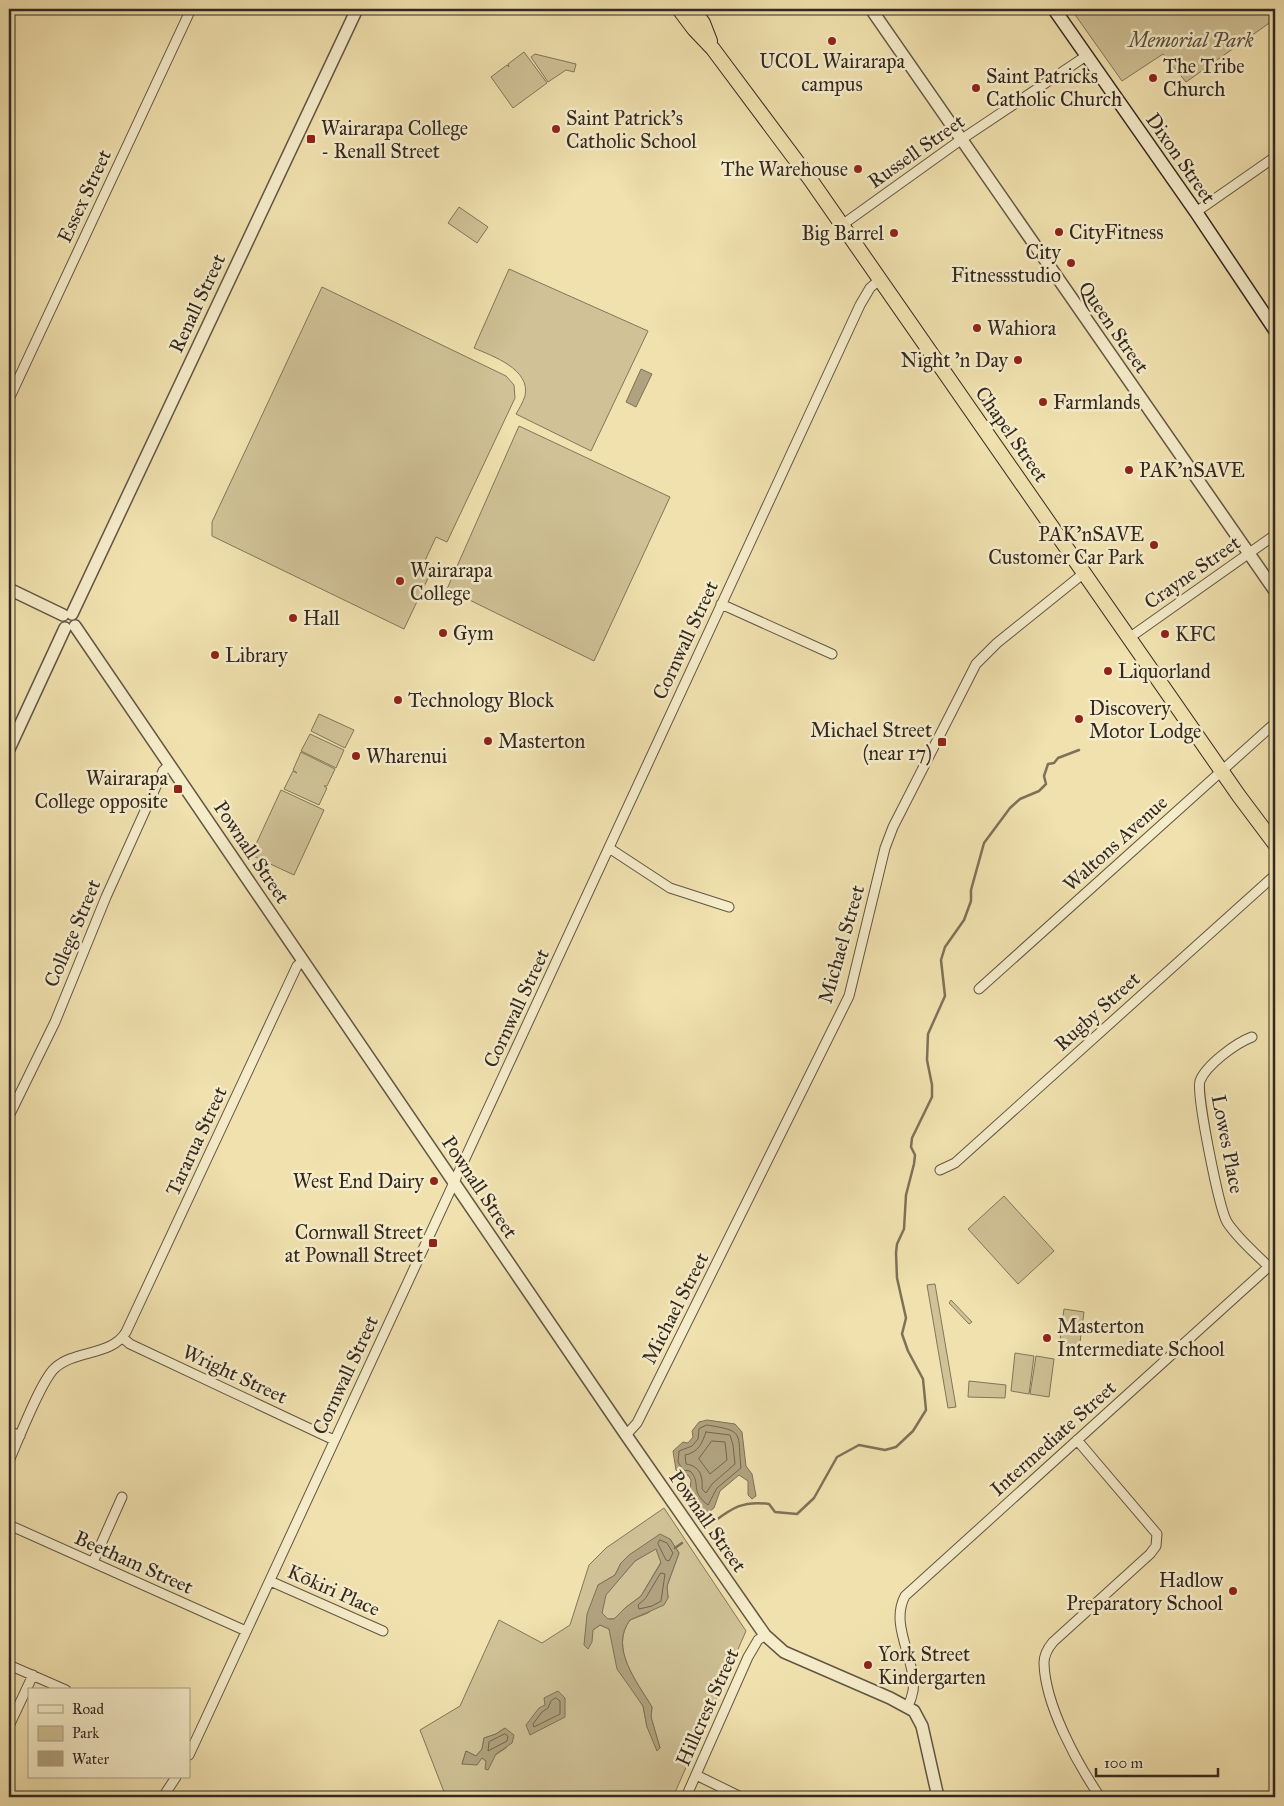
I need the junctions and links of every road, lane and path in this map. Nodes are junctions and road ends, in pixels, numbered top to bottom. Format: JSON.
{"nodes":[{"id":1,"x":191,"y":9,"type":"edge"},
{"id":2,"x":357,"y":9,"type":"edge"},
{"id":3,"x":679,"y":9,"type":"edge"},
{"id":4,"x":693,"y":9,"type":"edge"},
{"id":5,"x":871,"y":9,"type":"edge"},
{"id":6,"x":1054,"y":9,"type":"edge"},
{"id":7,"x":713,"y":48,"type":"junction"},
{"id":8,"x":1086,"y":56,"type":"junction"},
{"id":9,"x":962,"y":139,"type":"junction"},
{"id":10,"x":1275,"y":157,"type":"edge"},
{"id":11,"x":1196,"y":212,"type":"junction"},
{"id":12,"x":842,"y":225,"type":"junction"},
{"id":13,"x":880,"y":280,"type":"junction"},
{"id":14,"x":1275,"y":330,"type":"edge"},
{"id":15,"x":9,"y":398,"type":"edge"},
{"id":16,"x":1275,"y":535,"type":"edge"},
{"id":17,"x":1248,"y":554,"type":"junction"},
{"id":18,"x":1084,"y":573,"type":"junction"},
{"id":19,"x":9,"y":589,"type":"edge"},
{"id":20,"x":1275,"y":592,"type":"edge"},
{"id":21,"x":721,"y":604,"type":"junction"},
{"id":22,"x":67,"y":614,"type":"junction"},
{"id":23,"x":70,"y":627,"type":"junction"},
{"id":24,"x":1129,"y":638,"type":"junction"},
{"id":25,"x":832,"y":654,"type":"dead end"},
{"id":26,"x":1275,"y":721,"type":"edge"},
{"id":27,"x":9,"y":749,"type":"edge"},
{"id":28,"x":169,"y":766,"type":"junction"},
{"id":29,"x":1222,"y":770,"type":"junction"},
{"id":30,"x":1275,"y":844,"type":"edge"},
{"id":31,"x":609,"y":848,"type":"junction"},
{"id":32,"x":1275,"y":875,"type":"edge"},
{"id":33,"x":729,"y":907,"type":"dead end"},
{"id":34,"x":303,"y":961,"type":"junction"},
{"id":35,"x":980,"y":989,"type":"dead end"},
{"id":36,"x":1252,"y":1037,"type":"dead end"},
{"id":37,"x":9,"y":1116,"type":"edge"},
{"id":38,"x":940,"y":1170,"type":"dead end"},
{"id":39,"x":454,"y":1181,"type":"junction"},
{"id":40,"x":1272,"y":1264,"type":"edge"},
{"id":41,"x":123,"y":1338,"type":"junction"},
{"id":42,"x":9,"y":1431,"type":"edge"},
{"id":43,"x":626,"y":1435,"type":"junction"},
{"id":44,"x":20,"y":1436,"type":"junction"},
{"id":45,"x":334,"y":1440,"type":"junction"},
{"id":46,"x":1077,"y":1440,"type":"junction"},
{"id":47,"x":9,"y":1461,"type":"edge"},
{"id":48,"x":122,"y":1497,"type":"dead end"},
{"id":49,"x":9,"y":1524,"type":"edge"},
{"id":50,"x":93,"y":1562,"type":"junction"},
{"id":51,"x":270,"y":1581,"type":"junction"},
{"id":52,"x":246,"y":1631,"type":"junction"},
{"id":53,"x":383,"y":1632,"type":"dead end"},
{"id":54,"x":765,"y":1635,"type":"junction"},
{"id":55,"x":9,"y":1664,"type":"edge"},
{"id":56,"x":33,"y":1675,"type":"junction"},
{"id":57,"x":62,"y":1688,"type":"edge"},
{"id":58,"x":908,"y":1706,"type":"junction"},
{"id":59,"x":9,"y":1726,"type":"edge"},
{"id":60,"x":190,"y":1750,"type":"edge"},
{"id":61,"x":696,"y":1774,"type":"junction"},
{"id":62,"x":175,"y":1778,"type":"edge"},
{"id":63,"x":164,"y":1797,"type":"edge"},
{"id":64,"x":686,"y":1797,"type":"edge"},
{"id":65,"x":741,"y":1797,"type":"edge"},
{"id":66,"x":938,"y":1797,"type":"edge"},
{"id":67,"x":1100,"y":1797,"type":"edge"}],
"edges":[{"from":1,"to":15,"type":"street","name":"Essex Street"},
{"from":2,"to":22,"type":"street","name":"Renall Street"},
{"from":3,"to":7,"type":"highway","name":"Chapel Street"},
{"from":4,"to":7,"type":"highway","name":"Chapel Street"},
{"from":5,"to":9,"type":"street","name":"Queen Street"},
{"from":6,"to":8,"type":"main road","name":"Dixon Street"},
{"from":7,"to":12,"type":"highway","name":"Chapel Street"},
{"from":8,"to":9,"type":"street","name":"Russell Street"},
{"from":8,"to":11,"type":"main road","name":"Dixon Street"},
{"from":9,"to":12,"type":"street","name":"Russell Street"},
{"from":9,"to":17,"type":"street","name":"Queen Street"},
{"from":10,"to":11,"type":"street"},
{"from":11,"to":14,"type":"main road","name":"Dixon Street"},
{"from":12,"to":13,"type":"highway","name":"Chapel Street"},
{"from":13,"to":18,"type":"highway","name":"Chapel Street"},
{"from":13,"to":21,"type":"street","name":"Cornwall Street"},
{"from":16,"to":17,"type":"street","name":"Crayne Street"},
{"from":17,"to":20,"type":"street","name":"Queen Street"},
{"from":17,"to":24,"type":"street","name":"Crayne Street"},
{"from":18,"to":24,"type":"highway","name":"Chapel Street"},
{"from":18,"to":43,"type":"street","name":"Michael Street"},
{"from":19,"to":22,"type":"street"},
{"from":21,"to":25,"type":"street"},
{"from":21,"to":31,"type":"street","name":"Cornwall Street"},
{"from":22,"to":23,"type":"street"},
{"from":23,"to":27,"type":"street"},
{"from":23,"to":28,"type":"street","name":"Pownall Street"},
{"from":24,"to":29,"type":"highway","name":"Chapel Street"},
{"from":26,"to":29,"type":"street","name":"Waltons Avenue"},
{"from":28,"to":34,"type":"street","name":"Pownall Street"},
{"from":28,"to":37,"type":"street","name":"College Street"},
{"from":29,"to":30,"type":"highway","name":"Chapel Street"},
{"from":29,"to":35,"type":"street","name":"Waltons Avenue"},
{"from":31,"to":33,"type":"street"},
{"from":31,"to":39,"type":"street","name":"Cornwall Street"},
{"from":32,"to":38,"type":"street","name":"Rugby Street"},
{"from":34,"to":39,"type":"street","name":"Pownall Street"},
{"from":34,"to":41,"type":"street","name":"Tararua Street"},
{"from":36,"to":40,"type":"street","name":"Lowes Place"},
{"from":39,"to":43,"type":"street","name":"Pownall Street"},
{"from":39,"to":45,"type":"street","name":"Cornwall Street"},
{"from":40,"to":46,"type":"street","name":"Intermediate Street"},
{"from":41,"to":44,"type":"street"},
{"from":41,"to":45,"type":"street","name":"Wright Street"},
{"from":42,"to":44,"type":"street"},
{"from":43,"to":54,"type":"street","name":"Pownall Street"},
{"from":44,"to":47,"type":"street"},
{"from":45,"to":51,"type":"street","name":"Cornwall Street"},
{"from":46,"to":58,"type":"street","name":"Intermediate Street"},
{"from":46,"to":67,"type":"street"},
{"from":48,"to":50,"type":"street"},
{"from":49,"to":50,"type":"street","name":"Beetham Street"},
{"from":50,"to":52,"type":"street","name":"Beetham Street"},
{"from":51,"to":52,"type":"street","name":"Cornwall Street"},
{"from":51,"to":53,"type":"street","name":"Kōkiri Place"},
{"from":52,"to":60,"type":"street","name":"Cornwall Street"},
{"from":54,"to":58,"type":"street","name":"Pownall Street"},
{"from":54,"to":61,"type":"street","name":"Hillcrest Street"},
{"from":55,"to":56,"type":"street"},
{"from":56,"to":57,"type":"street"},
{"from":56,"to":59,"type":"street"},
{"from":58,"to":66,"type":"street"},
{"from":61,"to":64,"type":"street","name":"Hillcrest Street"},
{"from":61,"to":65,"type":"street"},
{"from":62,"to":63,"type":"street"}]}
